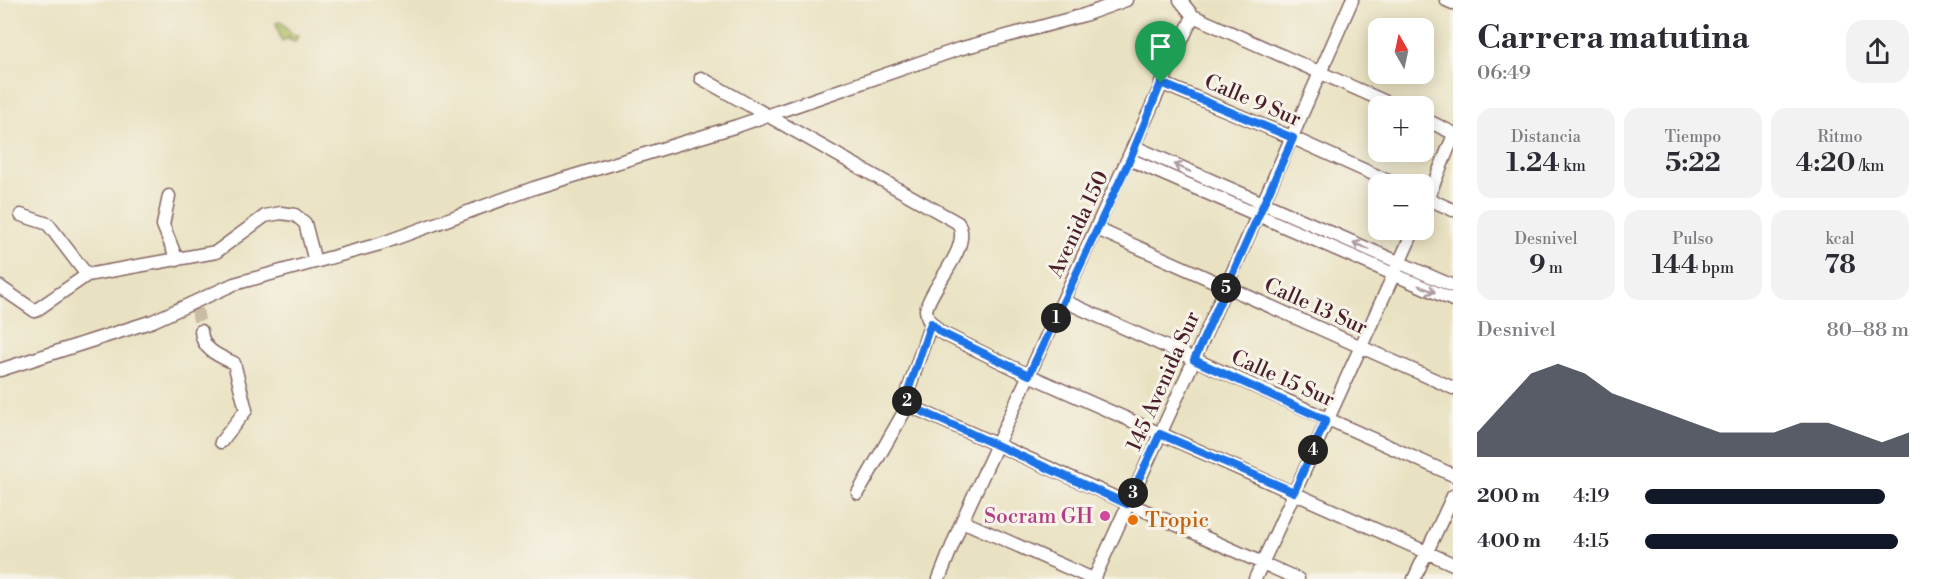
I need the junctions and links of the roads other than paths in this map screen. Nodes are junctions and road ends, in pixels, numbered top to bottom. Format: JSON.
{"nodes":[{"id":1,"x":1126,"y":0,"type":"edge"},
{"id":2,"x":1180,"y":0,"type":"edge"},
{"id":3,"x":1352,"y":0,"type":"edge"},
{"id":4,"x":1446,"y":0,"type":"edge"},
{"id":5,"x":1453,"y":3,"type":"edge"},
{"id":6,"x":1193,"y":15,"type":"junction"},
{"id":7,"x":1319,"y":72,"type":"junction"},
{"id":8,"x":701,"y":78,"type":"dead end"},
{"id":9,"x":1161,"y":83,"type":"junction"},
{"id":10,"x":1373,"y":96,"type":"edge"},
{"id":11,"x":770,"y":115,"type":"junction"},
{"id":12,"x":1434,"y":125,"type":"edge"},
{"id":13,"x":1453,"y":135,"type":"edge"},
{"id":14,"x":1293,"y":138,"type":"junction"},
{"id":15,"x":1135,"y":147,"type":"junction"},
{"id":16,"x":1130,"y":159,"type":"junction"},
{"id":17,"x":1373,"y":174,"type":"edge"},
{"id":18,"x":1434,"y":180,"type":"edge"},
{"id":19,"x":169,"y":196,"type":"dead end"},
{"id":20,"x":1434,"y":204,"type":"edge"},
{"id":21,"x":1261,"y":209,"type":"junction"},
{"id":22,"x":1453,"y":210,"type":"edge"},
{"id":23,"x":21,"y":215,"type":"dead end"},
{"id":24,"x":1097,"y":229,"type":"junction"},
{"id":25,"x":1409,"y":240,"type":"edge"},
{"id":26,"x":177,"y":260,"type":"junction"},
{"id":27,"x":315,"y":262,"type":"junction"},
{"id":28,"x":1399,"y":262,"type":"junction"},
{"id":29,"x":87,"y":274,"type":"junction"},
{"id":30,"x":1394,"y":274,"type":"junction"},
{"id":31,"x":1453,"y":286,"type":"edge"},
{"id":32,"x":0,"y":287,"type":"edge"},
{"id":33,"x":1226,"y":287,"type":"junction"},
{"id":34,"x":1453,"y":300,"type":"edge"},
{"id":35,"x":1064,"y":301,"type":"junction"},
{"id":36,"x":935,"y":328,"type":"junction"},
{"id":37,"x":201,"y":331,"type":"tunnel mouth"},
{"id":38,"x":1359,"y":347,"type":"junction"},
{"id":39,"x":1194,"y":360,"type":"junction"},
{"id":40,"x":0,"y":370,"type":"edge"},
{"id":41,"x":1029,"y":375,"type":"junction"},
{"id":42,"x":1453,"y":388,"type":"edge"},
{"id":43,"x":908,"y":405,"type":"junction"},
{"id":44,"x":1326,"y":420,"type":"junction"},
{"id":45,"x":1160,"y":434,"type":"junction"},
{"id":46,"x":221,"y":442,"type":"dead end"},
{"id":47,"x":997,"y":447,"type":"junction"},
{"id":48,"x":1453,"y":476,"type":"edge"},
{"id":49,"x":1294,"y":492,"type":"junction"},
{"id":50,"x":858,"y":493,"type":"dead end"},
{"id":51,"x":1453,"y":496,"type":"edge"},
{"id":52,"x":1127,"y":504,"type":"junction"},
{"id":53,"x":962,"y":521,"type":"junction"},
{"id":54,"x":1426,"y":552,"type":"junction"},
{"id":55,"x":1262,"y":563,"type":"junction"},
{"id":56,"x":1453,"y":564,"type":"edge"},
{"id":57,"x":939,"y":579,"type":"edge"},
{"id":58,"x":1093,"y":579,"type":"edge"},
{"id":59,"x":1255,"y":579,"type":"edge"},
{"id":60,"x":1298,"y":579,"type":"edge"},
{"id":61,"x":1414,"y":579,"type":"edge"}],
"edges":[{"from":1,"to":11,"type":"street"},
{"from":2,"to":6,"type":"street"},
{"from":3,"to":7,"type":"street","name":"145 Avenida Sur"},
{"from":4,"to":5,"type":"street"},
{"from":6,"to":7,"type":"street"},
{"from":6,"to":9,"type":"street","name":"Avenida 150"},
{"from":7,"to":10,"type":"street"},
{"from":7,"to":14,"type":"street","name":"145 Avenida Sur"},
{"from":8,"to":11,"type":"street"},
{"from":9,"to":14,"type":"street","name":"Calle 9 Sur"},
{"from":9,"to":15,"type":"street","name":"Avenida 150"},
{"from":11,"to":27,"type":"street"},
{"from":11,"to":36,"type":"street"},
{"from":12,"to":13,"type":"street"},
{"from":13,"to":18,"type":"street"},
{"from":14,"to":17,"type":"street","name":"Calle 9 Sur"},
{"from":14,"to":21,"type":"street","name":"145 Avenida Sur"},
{"from":15,"to":16,"type":"street","name":"Avenida 150"},
{"from":21,"to":15,"type":"street","one_way":true},
{"from":16,"to":21,"type":"street"},
{"from":16,"to":24,"type":"street","name":"Avenida 150"},
{"from":19,"to":26,"type":"street"},
{"from":20,"to":22,"type":"street"},
{"from":28,"to":21,"type":"street","one_way":true},
{"from":21,"to":30,"type":"street"},
{"from":21,"to":33,"type":"street","name":"145 Avenida Sur"},
{"from":23,"to":29,"type":"street"},
{"from":24,"to":33,"type":"street","name":"Calle 13 Sur"},
{"from":24,"to":35,"type":"street","name":"Avenida 150"},
{"from":25,"to":28,"type":"street"},
{"from":26,"to":27,"type":"street"},
{"from":26,"to":29,"type":"street"},
{"from":27,"to":40,"type":"street"},
{"from":28,"to":30,"type":"street"},
{"from":28,"to":31,"type":"street"},
{"from":29,"to":32,"type":"street"},
{"from":30,"to":34,"type":"street","one_way":true},
{"from":30,"to":38,"type":"street"},
{"from":33,"to":38,"type":"street","name":"Calle 13 Sur"},
{"from":33,"to":39,"type":"street","name":"145 Avenida Sur"},
{"from":35,"to":39,"type":"street","name":"Calle 15 Sur"},
{"from":35,"to":41,"type":"street","name":"Avenida 150"},
{"from":36,"to":41,"type":"street"},
{"from":36,"to":43,"type":"street"},
{"from":37,"to":46,"type":"street"},
{"from":38,"to":42,"type":"street","name":"Calle 13 Sur"},
{"from":38,"to":44,"type":"street"},
{"from":39,"to":44,"type":"street","name":"Calle 15 Sur"},
{"from":39,"to":45,"type":"street","name":"145 Avenida Sur"},
{"from":41,"to":45,"type":"street"},
{"from":41,"to":47,"type":"street","name":"Avenida 150"},
{"from":43,"to":47,"type":"street"},
{"from":43,"to":50,"type":"street"},
{"from":44,"to":48,"type":"street","name":"Calle 15 Sur"},
{"from":44,"to":49,"type":"street"},
{"from":45,"to":49,"type":"street"},
{"from":45,"to":52,"type":"street","name":"145 Avenida Sur"},
{"from":47,"to":52,"type":"street"},
{"from":47,"to":53,"type":"street","name":"Avenida 150"},
{"from":49,"to":54,"type":"street"},
{"from":49,"to":55,"type":"street"},
{"from":51,"to":54,"type":"street"},
{"from":52,"to":55,"type":"street"},
{"from":52,"to":58,"type":"street","name":"145 Avenida Sur"},
{"from":53,"to":57,"type":"street","name":"Avenida 150"},
{"from":53,"to":58,"type":"street"},
{"from":54,"to":56,"type":"street"},
{"from":54,"to":61,"type":"street"},
{"from":55,"to":59,"type":"street"},
{"from":55,"to":60,"type":"street"}]}
